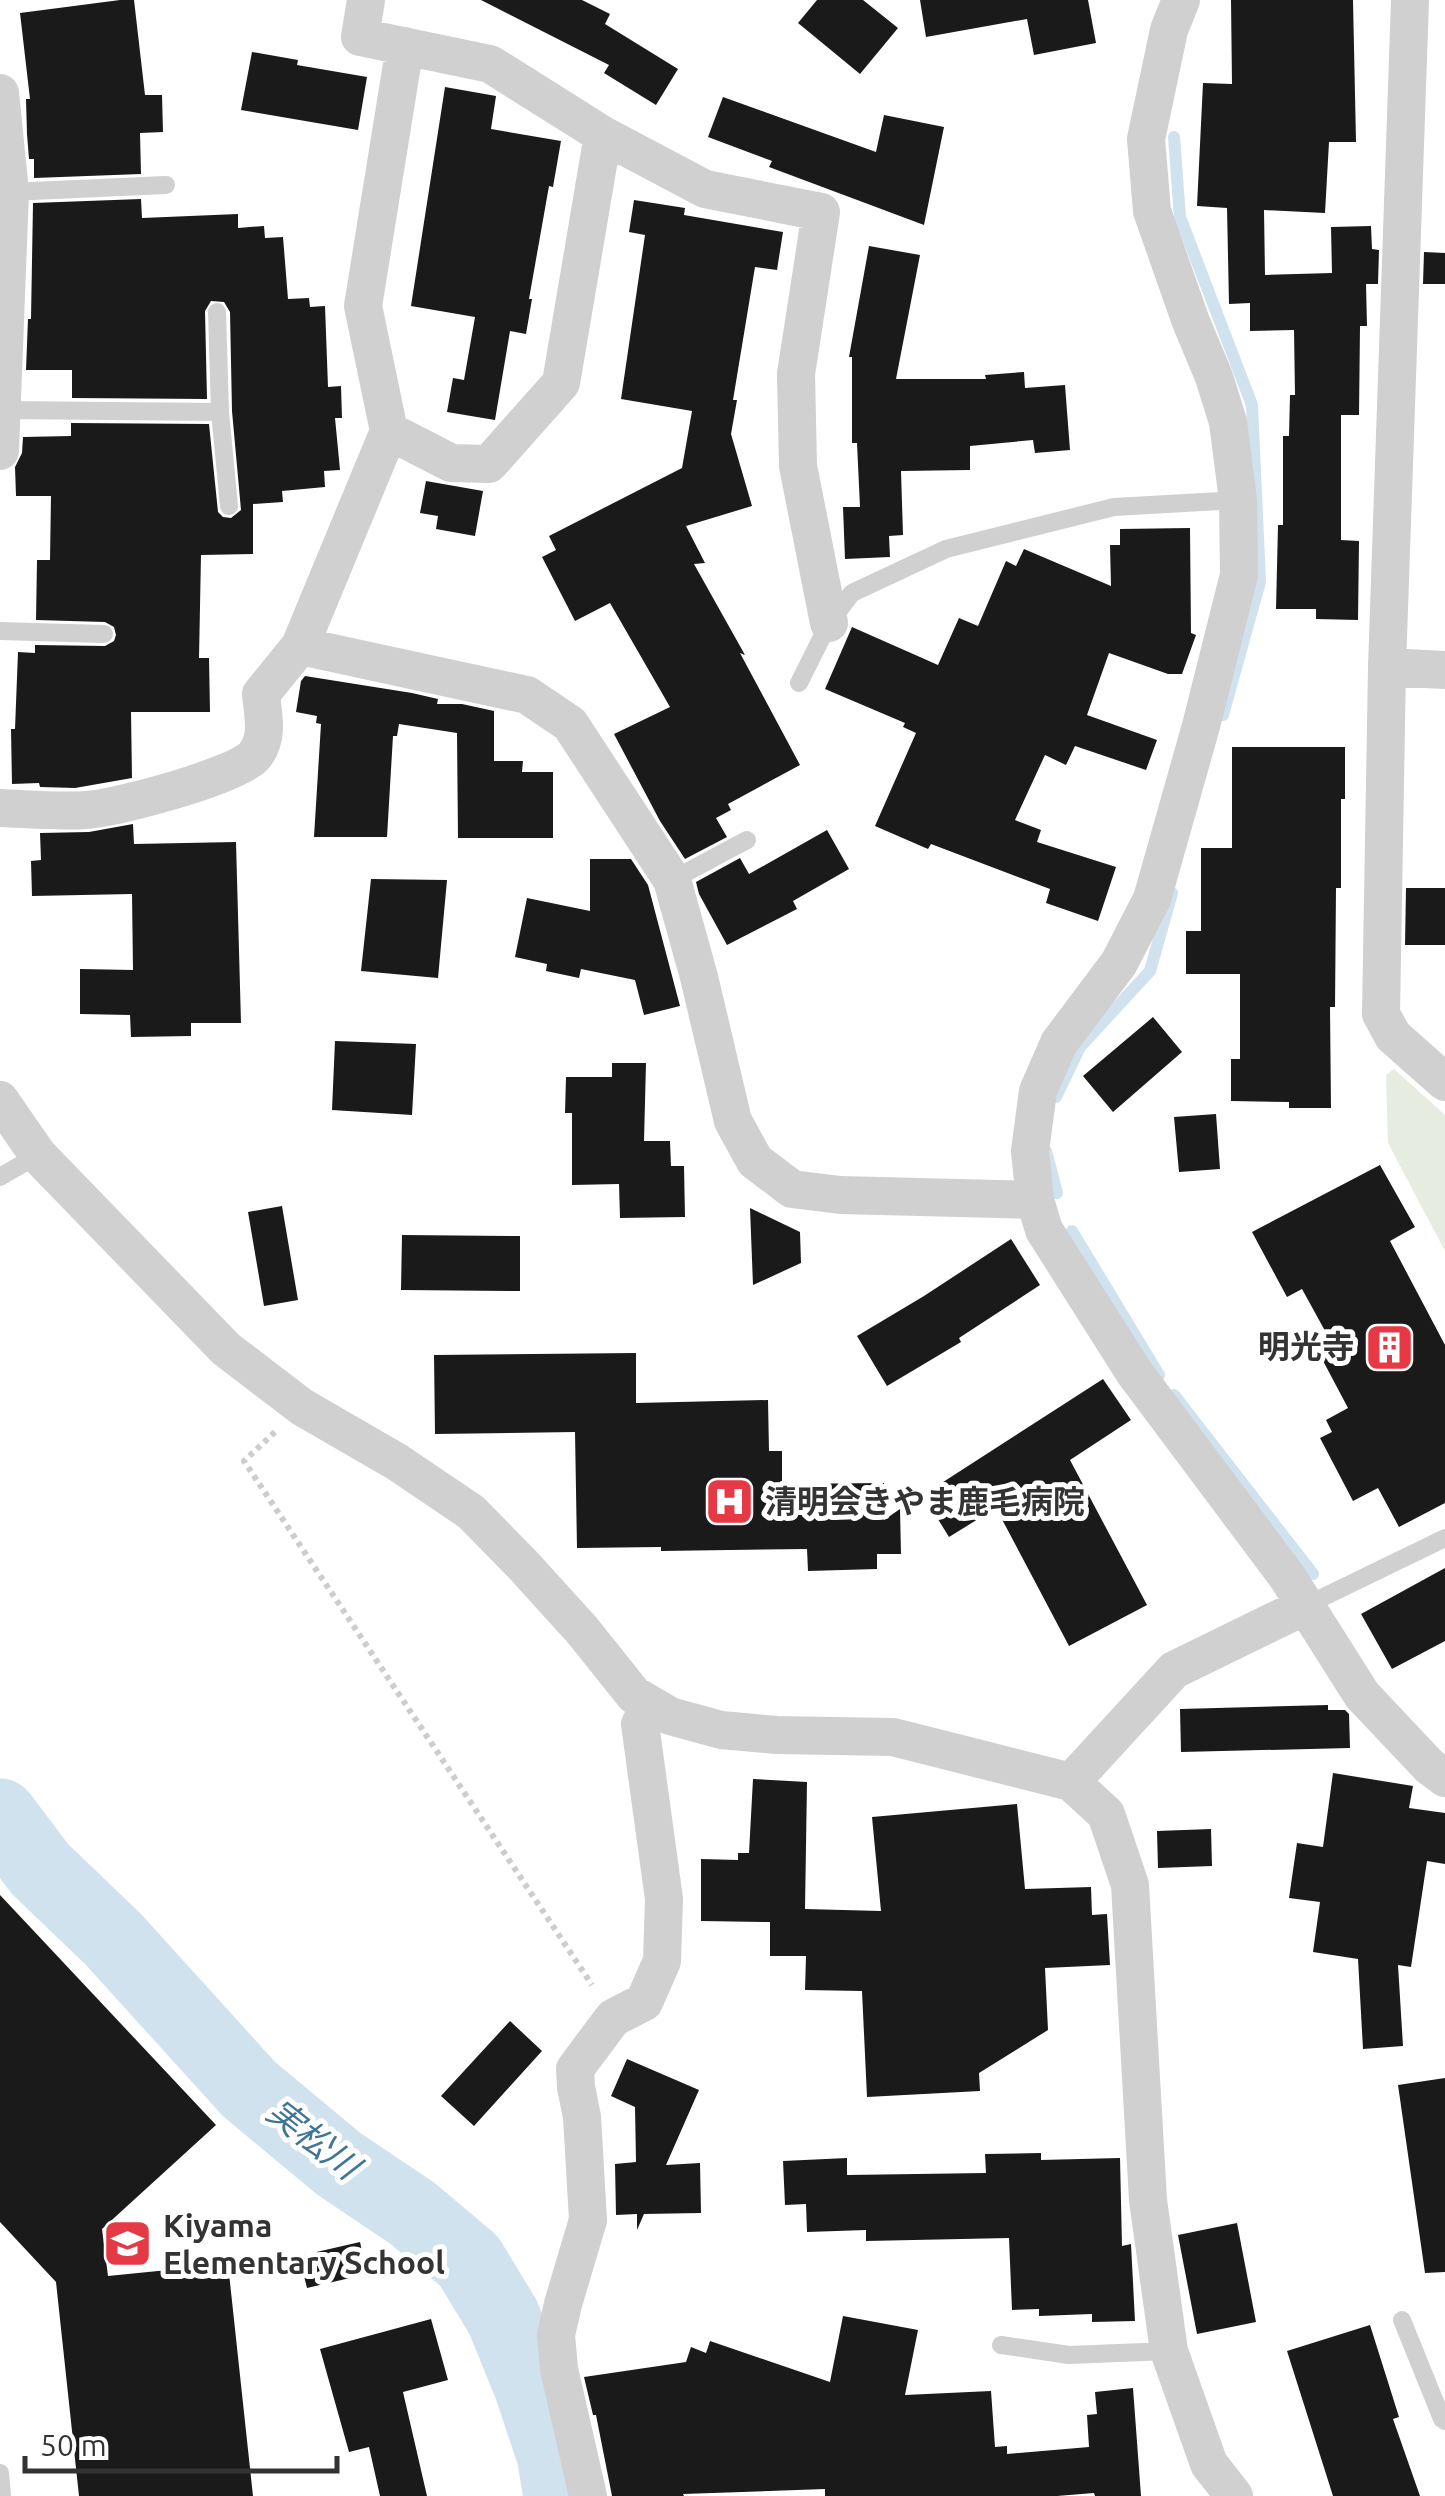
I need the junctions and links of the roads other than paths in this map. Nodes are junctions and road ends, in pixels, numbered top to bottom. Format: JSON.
{"nodes":[{"id":1,"x":366,"y":0,"type":"edge"},
{"id":2,"x":1181,"y":0,"type":"edge"},
{"id":3,"x":1410,"y":0,"type":"edge"},
{"id":4,"x":405,"y":46,"type":"junction"},
{"id":5,"x":0,"y":93,"type":"edge"},
{"id":6,"x":603,"y":135,"type":"junction"},
{"id":7,"x":166,"y":185,"type":"dead end"},
{"id":8,"x":5,"y":192,"type":"edge"},
{"id":9,"x":217,"y":312,"type":"dead end"},
{"id":10,"x":220,"y":412,"type":"junction"},
{"id":11,"x":389,"y":431,"type":"junction"},
{"id":12,"x":0,"y":437,"type":"edge"},
{"id":13,"x":1238,"y":500,"type":"junction"},
{"id":14,"x":230,"y":506,"type":"dead end"},
{"id":15,"x":829,"y":623,"type":"junction"},
{"id":16,"x":0,"y":632,"type":"edge"},
{"id":17,"x":104,"y":634,"type":"dead end"},
{"id":18,"x":300,"y":646,"type":"junction"},
{"id":19,"x":1388,"y":667,"type":"junction"},
{"id":20,"x":1445,"y":670,"type":"edge"},
{"id":21,"x":799,"y":683,"type":"dead end"},
{"id":22,"x":0,"y":808,"type":"edge"},
{"id":23,"x":748,"y":840,"type":"dead end"},
{"id":24,"x":672,"y":880,"type":"junction"},
{"id":25,"x":1445,"y":1082,"type":"edge"},
{"id":26,"x":0,"y":1100,"type":"edge"},
{"id":27,"x":38,"y":1155,"type":"junction"},
{"id":28,"x":0,"y":1177,"type":"edge"},
{"id":29,"x":1034,"y":1200,"type":"junction"},
{"id":30,"x":1445,"y":1538,"type":"edge"},
{"id":31,"x":1305,"y":1606,"type":"junction"},
{"id":32,"x":651,"y":1705,"type":"junction"},
{"id":33,"x":1445,"y":1778,"type":"edge"},
{"id":34,"x":1072,"y":1782,"type":"junction"},
{"id":35,"x":1402,"y":2320,"type":"dead end"},
{"id":36,"x":1001,"y":2345,"type":"dead end"},
{"id":37,"x":1168,"y":2352,"type":"junction"},
{"id":38,"x":1445,"y":2422,"type":"edge"},
{"id":39,"x":0,"y":2472,"type":"edge"},
{"id":40,"x":2,"y":2496,"type":"edge"},
{"id":41,"x":588,"y":2496,"type":"edge"},
{"id":42,"x":1234,"y":2496,"type":"edge"}],
"edges":[{"from":1,"to":4,"type":"street"},
{"from":2,"to":13,"type":"street"},
{"from":3,"to":19,"type":"street"},
{"from":4,"to":6,"type":"street"},
{"from":4,"to":11,"type":"street"},
{"from":5,"to":8,"type":"street"},
{"from":6,"to":11,"type":"street"},
{"from":6,"to":15,"type":"street"},
{"from":7,"to":8,"type":"lane"},
{"from":8,"to":12,"type":"street"},
{"from":9,"to":10,"type":"lane"},
{"from":10,"to":12,"type":"lane"},
{"from":10,"to":14,"type":"lane"},
{"from":11,"to":18,"type":"street"},
{"from":13,"to":15,"type":"lane"},
{"from":13,"to":29,"type":"street"},
{"from":15,"to":21,"type":"lane"},
{"from":16,"to":17,"type":"lane"},
{"from":18,"to":22,"type":"street"},
{"from":18,"to":24,"type":"street"},
{"from":19,"to":20,"type":"street"},
{"from":19,"to":25,"type":"street"},
{"from":23,"to":24,"type":"lane"},
{"from":24,"to":29,"type":"street"},
{"from":26,"to":27,"type":"street"},
{"from":27,"to":28,"type":"lane"},
{"from":27,"to":32,"type":"street"},
{"from":29,"to":31,"type":"street"},
{"from":30,"to":31,"type":"lane"},
{"from":31,"to":33,"type":"street"},
{"from":31,"to":34,"type":"street"},
{"from":32,"to":34,"type":"street"},
{"from":32,"to":41,"type":"street"},
{"from":34,"to":37,"type":"street"},
{"from":35,"to":38,"type":"lane"},
{"from":36,"to":37,"type":"lane"},
{"from":37,"to":42,"type":"street"},
{"from":39,"to":40,"type":"lane"}]}
